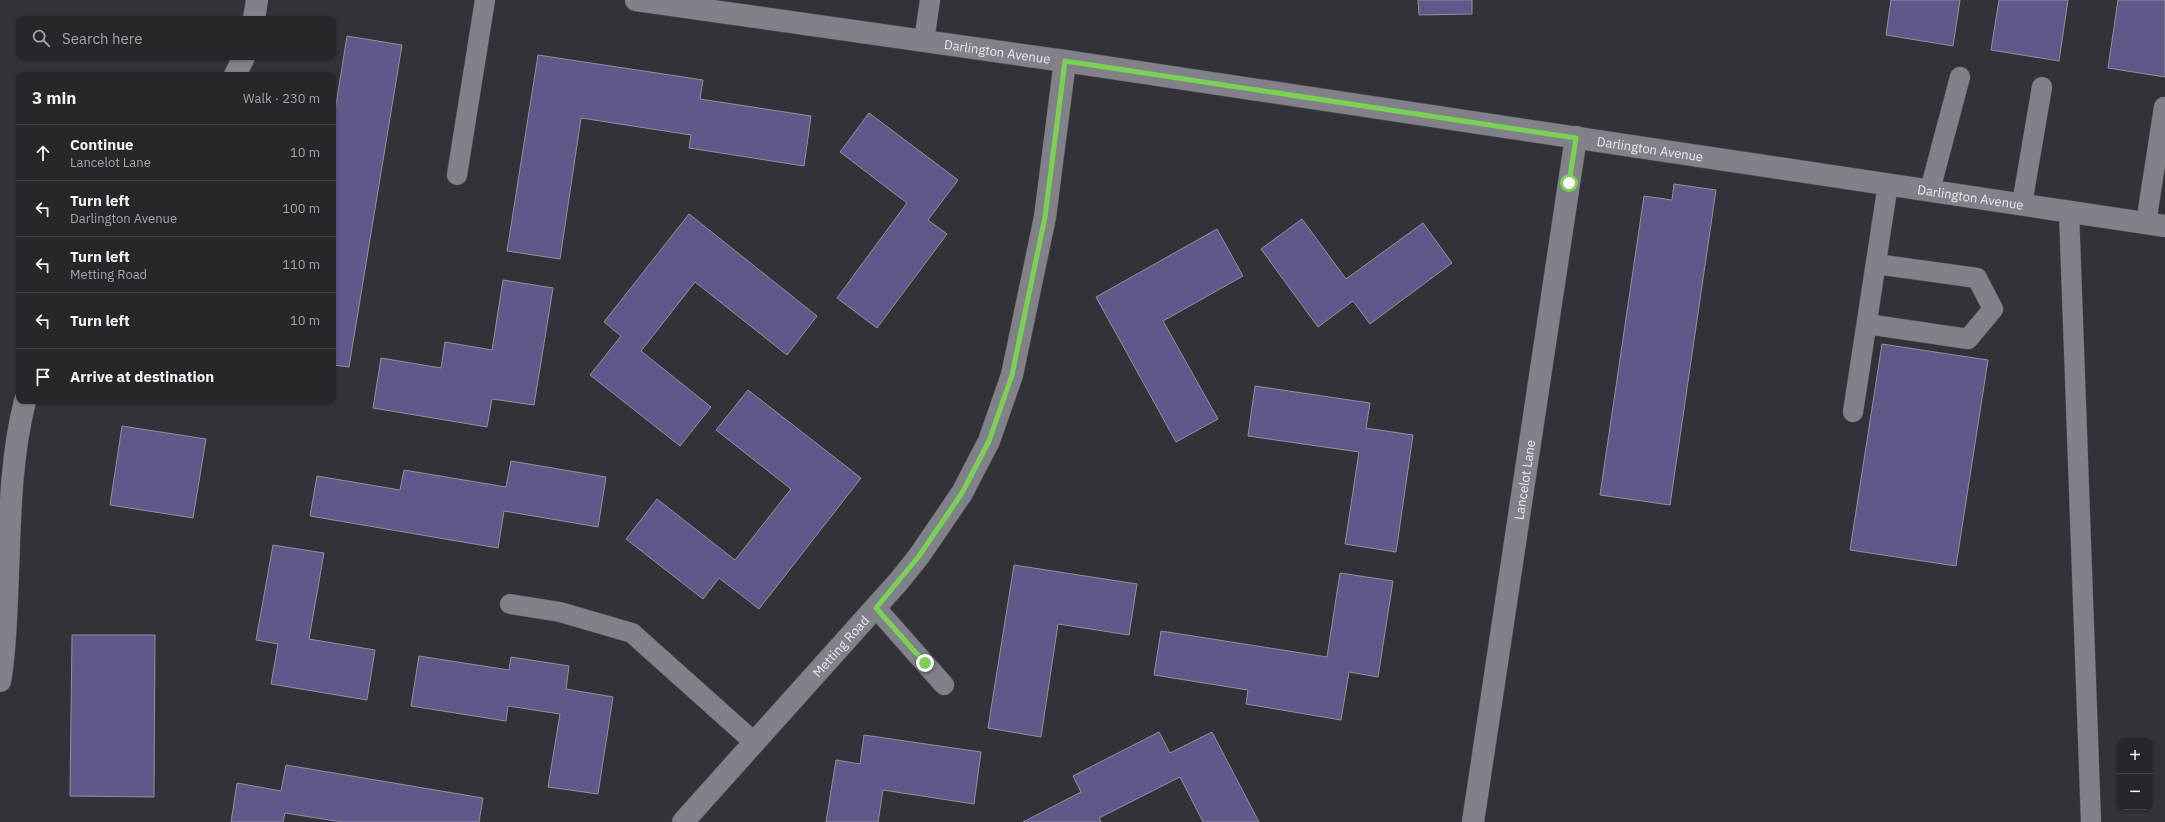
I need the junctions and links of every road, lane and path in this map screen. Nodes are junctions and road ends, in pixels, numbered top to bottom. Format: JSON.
{"nodes":[{"id":1,"x":257,"y":0,"type":"edge"},
{"id":2,"x":485,"y":0,"type":"edge"},
{"id":3,"x":636,"y":0,"type":"edge"},
{"id":4,"x":930,"y":0,"type":"edge"},
{"id":5,"x":254,"y":16,"type":"edge"},
{"id":6,"x":924,"y":41,"type":"junction"},
{"id":7,"x":242,"y":60,"type":"edge"},
{"id":8,"x":1065,"y":61,"type":"junction"},
{"id":9,"x":236,"y":72,"type":"edge"},
{"id":10,"x":1960,"y":77,"type":"dead end"},
{"id":11,"x":2042,"y":87,"type":"dead end"},
{"id":12,"x":2164,"y":107,"type":"dead end"},
{"id":13,"x":1576,"y":138,"type":"junction"},
{"id":14,"x":456,"y":175,"type":"dead end"},
{"id":15,"x":1888,"y":184,"type":"junction"},
{"id":16,"x":1930,"y":190,"type":"junction"},
{"id":17,"x":2022,"y":204,"type":"junction"},
{"id":18,"x":2069,"y":211,"type":"junction"},
{"id":19,"x":2155,"y":225,"type":"edge"},
{"id":20,"x":1876,"y":264,"type":"junction"},
{"id":21,"x":1867,"y":324,"type":"junction"},
{"id":22,"x":25,"y":404,"type":"edge"},
{"id":23,"x":1853,"y":412,"type":"dead end"},
{"id":24,"x":510,"y":604,"type":"dead end"},
{"id":25,"x":876,"y":608,"type":"junction"},
{"id":26,"x":0,"y":681,"type":"edge"},
{"id":27,"x":944,"y":685,"type":"dead end"},
{"id":28,"x":755,"y":743,"type":"junction"},
{"id":29,"x":683,"y":822,"type":"edge"},
{"id":30,"x":1473,"y":822,"type":"edge"},
{"id":31,"x":2091,"y":822,"type":"edge"}],
"edges":[{"from":1,"to":5,"type":"street"},
{"from":2,"to":14,"type":"lane"},
{"from":3,"to":6,"type":"street","name":"Darlington Avenue"},
{"from":4,"to":6,"type":"lane"},
{"from":6,"to":8,"type":"street","name":"Darlington Avenue"},
{"from":7,"to":9,"type":"street"},
{"from":8,"to":13,"type":"street","name":"Darlington Avenue"},
{"from":8,"to":25,"type":"street","name":"Metting Road"},
{"from":10,"to":16,"type":"lane"},
{"from":11,"to":17,"type":"lane"},
{"from":12,"to":19,"type":"lane"},
{"from":13,"to":15,"type":"street","name":"Darlington Avenue"},
{"from":13,"to":30,"type":"street","name":"Lancelot Lane"},
{"from":15,"to":16,"type":"street","name":"Darlington Avenue"},
{"from":15,"to":20,"type":"lane"},
{"from":16,"to":17,"type":"street","name":"Darlington Avenue"},
{"from":17,"to":18,"type":"street","name":"Darlington Avenue"},
{"from":18,"to":19,"type":"street","name":"Darlington Avenue"},
{"from":18,"to":31,"type":"lane"},
{"from":20,"to":21,"type":"lane"},
{"from":20,"to":21,"type":"lane"},
{"from":21,"to":23,"type":"lane"},
{"from":22,"to":26,"type":"street"},
{"from":24,"to":28,"type":"lane"},
{"from":25,"to":27,"type":"lane"},
{"from":25,"to":28,"type":"street","name":"Metting Road"},
{"from":28,"to":29,"type":"street","name":"Metting Road"}]}
